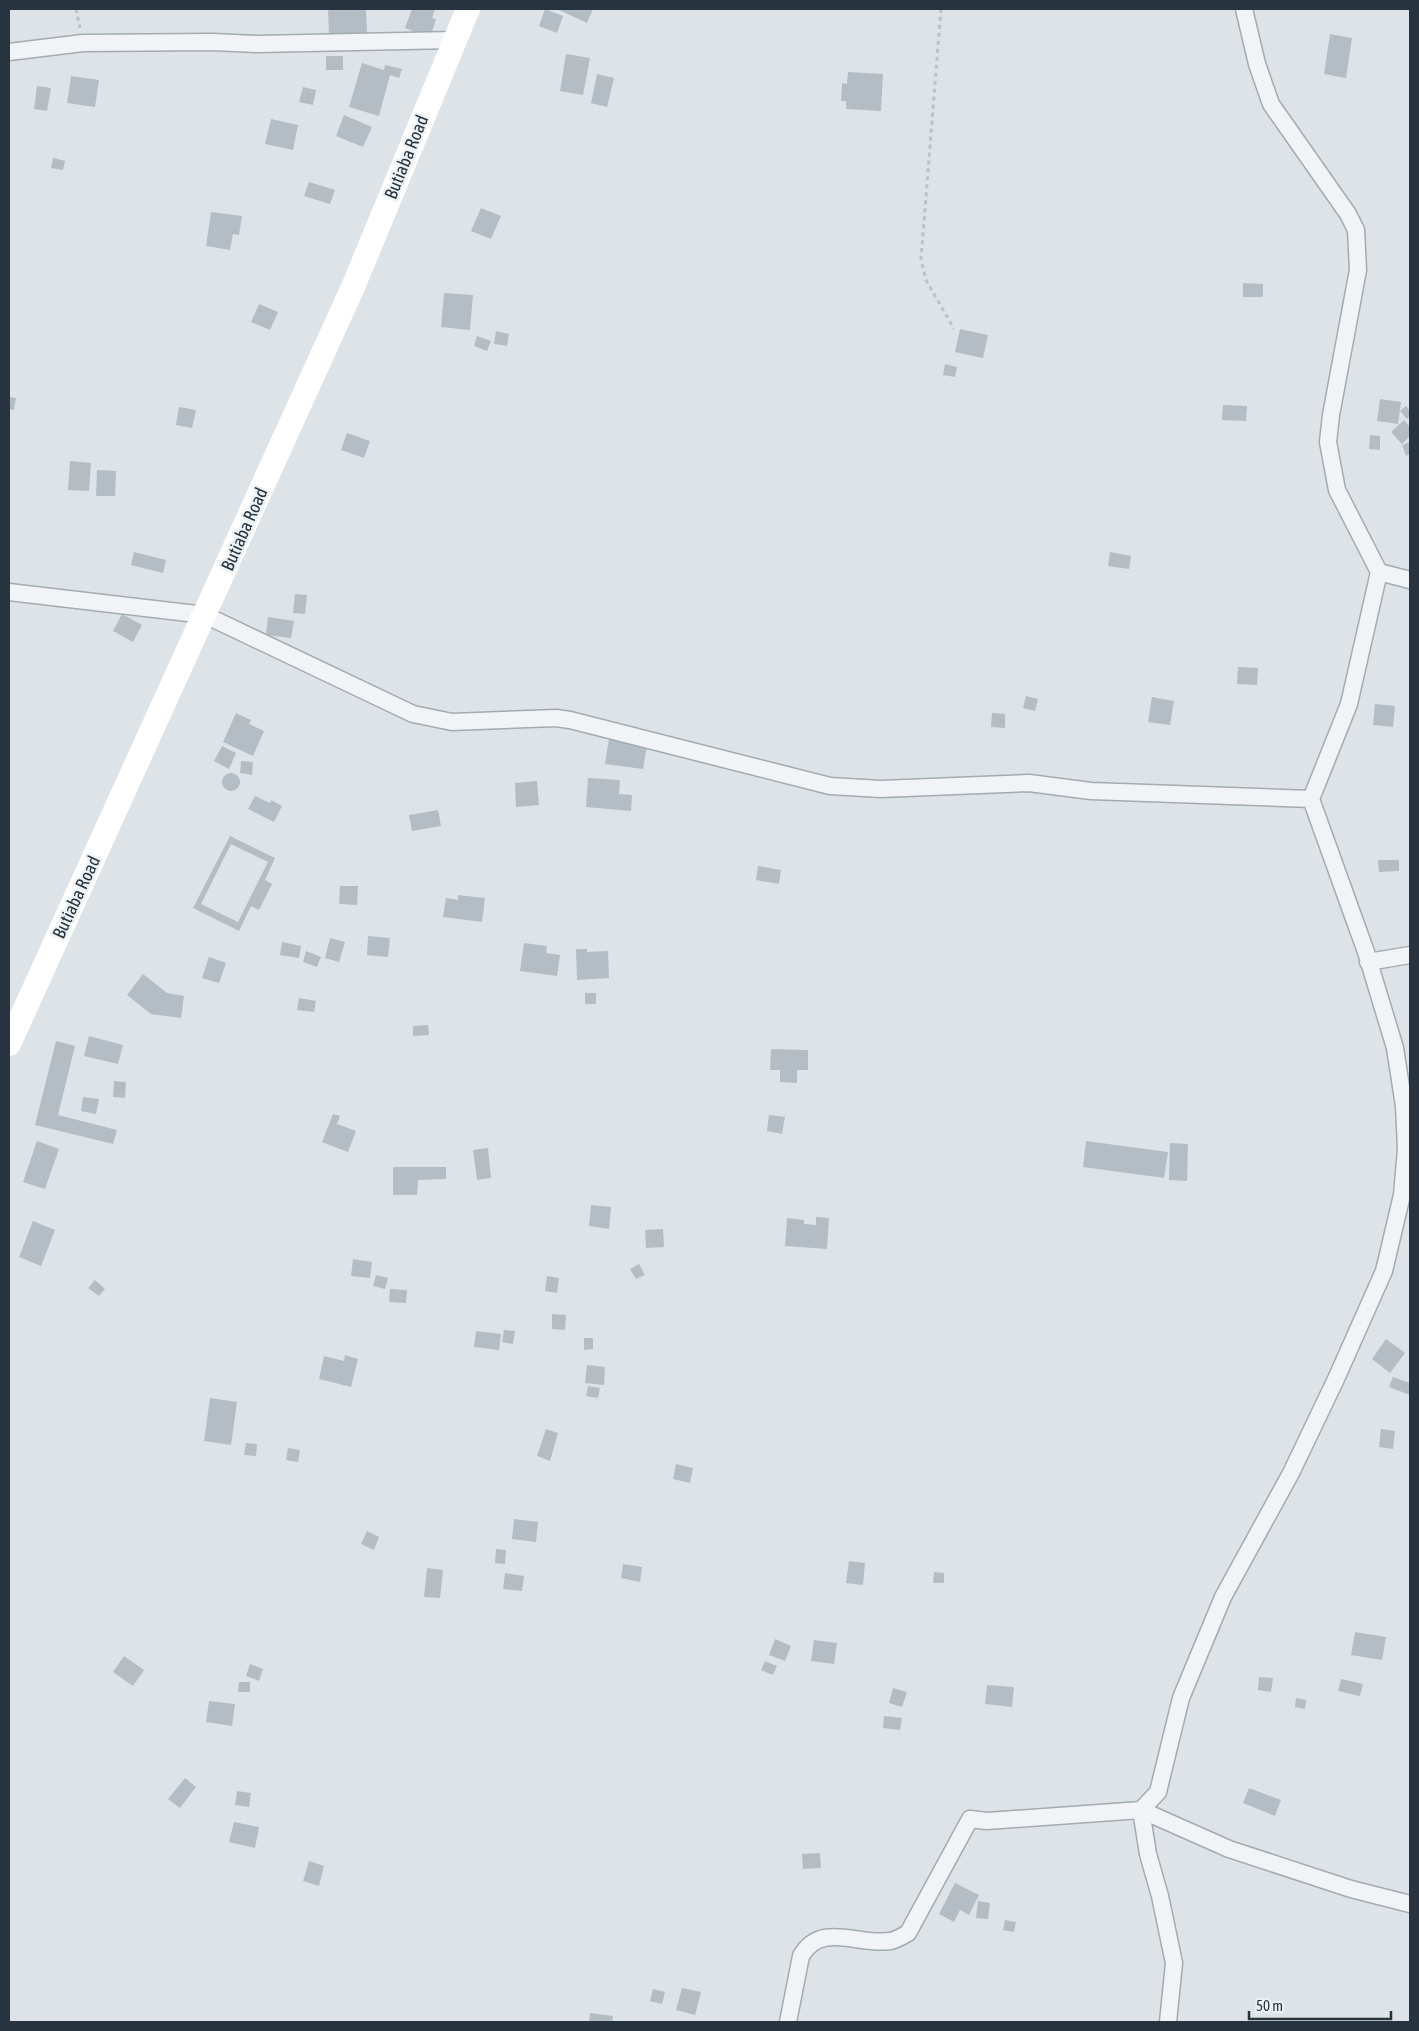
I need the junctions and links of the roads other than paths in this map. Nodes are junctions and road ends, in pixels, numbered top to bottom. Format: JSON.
{"nodes":[{"id":1,"x":468,"y":9,"type":"edge"},
{"id":2,"x":1244,"y":9,"type":"edge"},
{"id":3,"x":454,"y":40,"type":"junction"},
{"id":4,"x":9,"y":52,"type":"edge"},
{"id":5,"x":1379,"y":572,"type":"junction"},
{"id":6,"x":1410,"y":580,"type":"edge"},
{"id":7,"x":9,"y":592,"type":"edge"},
{"id":8,"x":206,"y":614,"type":"junction"},
{"id":9,"x":1311,"y":799,"type":"junction"},
{"id":10,"x":1410,"y":955,"type":"edge"},
{"id":11,"x":1368,"y":962,"type":"junction"},
{"id":12,"x":9,"y":1044,"type":"edge"},
{"id":13,"x":1406,"y":1198,"type":"edge"},
{"id":14,"x":1141,"y":1810,"type":"junction"},
{"id":15,"x":1410,"y":1904,"type":"edge"},
{"id":16,"x":788,"y":2022,"type":"edge"},
{"id":17,"x":1168,"y":2022,"type":"edge"}],
"edges":[{"from":1,"to":3,"type":"main road","name":"Butiaba Road"},
{"from":2,"to":5,"type":"street"},
{"from":3,"to":4,"type":"street"},
{"from":3,"to":8,"type":"main road","name":"Butiaba Road"},
{"from":5,"to":6,"type":"street"},
{"from":5,"to":9,"type":"street"},
{"from":7,"to":8,"type":"street"},
{"from":8,"to":9,"type":"street"},
{"from":8,"to":12,"type":"main road","name":"Butiaba Road"},
{"from":9,"to":11,"type":"street"},
{"from":10,"to":11,"type":"street"},
{"from":11,"to":13,"type":"street"},
{"from":13,"to":14,"type":"street"},
{"from":14,"to":15,"type":"street"},
{"from":14,"to":16,"type":"street"},
{"from":14,"to":17,"type":"street"}]}
